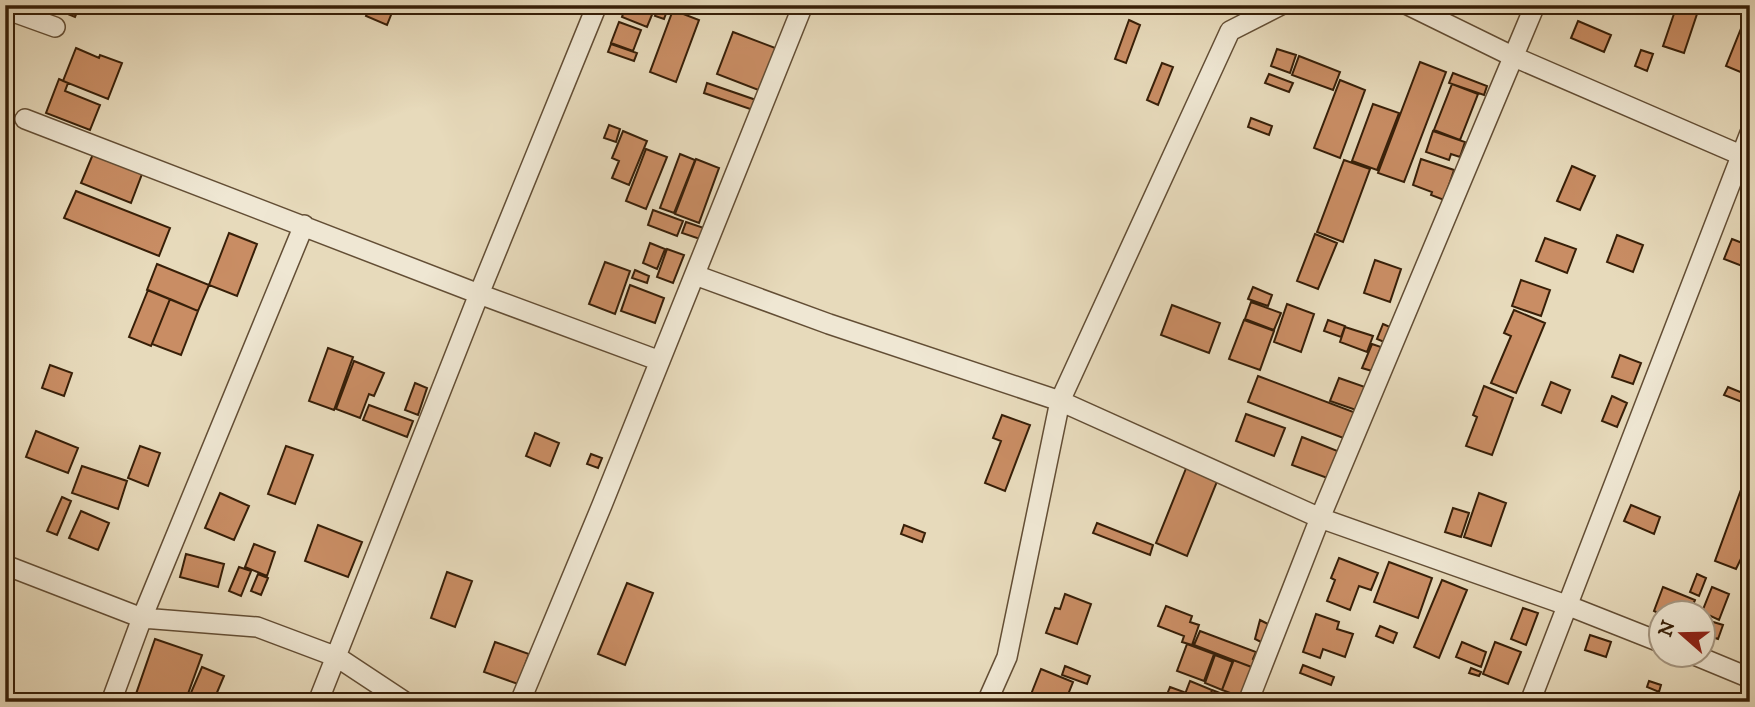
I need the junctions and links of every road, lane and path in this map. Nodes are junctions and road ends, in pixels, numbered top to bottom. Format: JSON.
{"nodes":[{"id":1,"x":597,"y":5,"type":"edge"},
{"id":2,"x":803,"y":5,"type":"edge"},
{"id":3,"x":1281,"y":5,"type":"edge"},
{"id":4,"x":1408,"y":5,"type":"edge"},
{"id":5,"x":1535,"y":5,"type":"edge"},
{"id":6,"x":5,"y":9,"type":"edge"},
{"id":7,"x":55,"y":27,"type":"dead end"},
{"id":8,"x":1512,"y":56,"type":"junction"},
{"id":9,"x":25,"y":119,"type":"dead end"},
{"id":10,"x":1750,"y":133,"type":"edge"},
{"id":11,"x":1745,"y":157,"type":"edge"},
{"id":12,"x":304,"y":225,"type":"junction"},
{"id":13,"x":695,"y":275,"type":"junction"},
{"id":14,"x":480,"y":294,"type":"junction"},
{"id":15,"x":660,"y":361,"type":"junction"},
{"id":16,"x":1060,"y":401,"type":"junction"},
{"id":17,"x":1320,"y":518,"type":"junction"},
{"id":18,"x":5,"y":565,"type":"edge"},
{"id":19,"x":1569,"y":606,"type":"junction"},
{"id":20,"x":142,"y":618,"type":"junction"},
{"id":21,"x":1646,"y":636,"type":"edge"},
{"id":22,"x":337,"y":657,"type":"junction"},
{"id":23,"x":1716,"y":664,"type":"edge"},
{"id":24,"x":1750,"y":678,"type":"edge"},
{"id":25,"x":111,"y":702,"type":"edge"},
{"id":26,"x":318,"y":702,"type":"edge"},
{"id":27,"x":405,"y":702,"type":"edge"},
{"id":28,"x":520,"y":702,"type":"edge"},
{"id":29,"x":987,"y":702,"type":"edge"},
{"id":30,"x":1248,"y":702,"type":"edge"},
{"id":31,"x":1530,"y":702,"type":"edge"}],
"edges":[{"from":1,"to":14,"type":"street"},
{"from":2,"to":13,"type":"street"},
{"from":3,"to":16,"type":"street"},
{"from":4,"to":8,"type":"street"},
{"from":5,"to":8,"type":"street"},
{"from":6,"to":7,"type":"street"},
{"from":8,"to":11,"type":"street"},
{"from":8,"to":17,"type":"street"},
{"from":9,"to":12,"type":"street"},
{"from":10,"to":11,"type":"street"},
{"from":11,"to":19,"type":"street"},
{"from":12,"to":14,"type":"street"},
{"from":12,"to":20,"type":"street"},
{"from":13,"to":15,"type":"street"},
{"from":13,"to":16,"type":"street"},
{"from":14,"to":15,"type":"street"},
{"from":14,"to":22,"type":"street"},
{"from":15,"to":28,"type":"street"},
{"from":16,"to":17,"type":"street"},
{"from":16,"to":29,"type":"street"},
{"from":17,"to":19,"type":"street"},
{"from":17,"to":30,"type":"street"},
{"from":18,"to":20,"type":"street"},
{"from":19,"to":21,"type":"street"},
{"from":19,"to":31,"type":"street"},
{"from":20,"to":22,"type":"street"},
{"from":20,"to":25,"type":"street"},
{"from":22,"to":26,"type":"street"},
{"from":22,"to":27,"type":"street"},
{"from":23,"to":24,"type":"street"}]}
